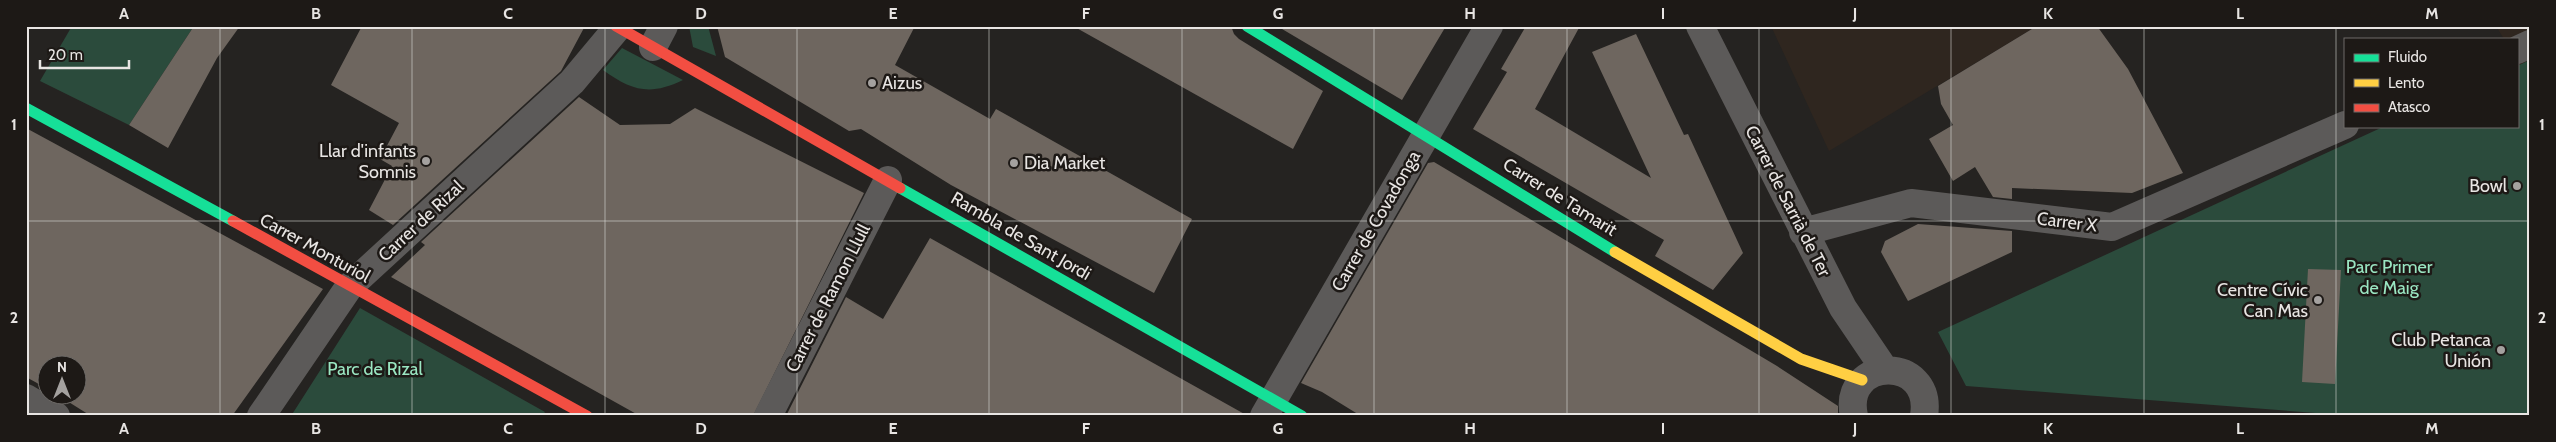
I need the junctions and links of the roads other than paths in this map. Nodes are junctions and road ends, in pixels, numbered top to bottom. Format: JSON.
{"nodes":[{"id":1,"x":1247,"y":26,"type":"edge"},
{"id":2,"x":1489,"y":26,"type":"edge"},
{"id":3,"x":1700,"y":26,"type":"edge"},
{"id":4,"x":617,"y":27,"type":"edge"},
{"id":5,"x":658,"y":37,"type":"edge"},
{"id":6,"x":2530,"y":44,"type":"edge"},
{"id":7,"x":2518,"y":50,"type":"edge"},
{"id":8,"x":26,"y":108,"type":"edge"},
{"id":9,"x":2344,"y":125,"type":"edge"},
{"id":10,"x":1426,"y":134,"type":"junction"},
{"id":11,"x":888,"y":180,"type":"junction"},
{"id":12,"x":1803,"y":232,"type":"junction"},
{"id":13,"x":349,"y":287,"type":"junction"},
{"id":14,"x":1873,"y":375,"type":"junction"},
{"id":15,"x":26,"y":398,"type":"edge"},
{"id":16,"x":1269,"y":408,"type":"edge"},
{"id":17,"x":56,"y":416,"type":"edge"},
{"id":18,"x":261,"y":416,"type":"edge"},
{"id":19,"x":587,"y":416,"type":"edge"},
{"id":20,"x":768,"y":416,"type":"edge"},
{"id":21,"x":1302,"y":416,"type":"edge"},
{"id":22,"x":1854,"y":416,"type":"edge"},
{"id":23,"x":1924,"y":416,"type":"edge"}],
"edges":[{"from":1,"to":10,"type":"street","name":"Carrer de Tamarit"},
{"from":2,"to":10,"type":"street","name":"Carrer de Covadonga"},
{"from":3,"to":12,"type":"street","name":"Carrer de Sarrià de Ter"},
{"from":4,"to":5,"type":"street","name":"Rambla de Sant Jordi"},
{"from":4,"to":13,"type":"street","name":"Carrer de Rizal"},
{"from":5,"to":11,"type":"street","name":"Rambla de Sant Jordi"},
{"from":6,"to":7,"type":"street"},
{"from":8,"to":13,"type":"street","name":"Carrer Monturiol"},
{"from":9,"to":12,"type":"street","name":"Carrer X"},
{"from":10,"to":14,"type":"street","name":"Carrer de Tamarit"},
{"from":10,"to":16,"type":"street","name":"Carrer de Covadonga"},
{"from":11,"to":16,"type":"street","name":"Rambla de Sant Jordi"},
{"from":11,"to":20,"type":"street","name":"Carrer de Ramon Llull"},
{"from":12,"to":14,"type":"street","name":"Carrer de Sarrià de Ter"},
{"from":13,"to":18,"type":"street","name":"Carrer de Rizal"},
{"from":13,"to":19,"type":"street","name":"Carrer Monturiol"},
{"from":14,"to":22,"type":"street"},
{"from":14,"to":23,"type":"street"},
{"from":15,"to":17,"type":"street"},
{"from":16,"to":21,"type":"street","name":"Rambla de Sant Jordi"}]}
